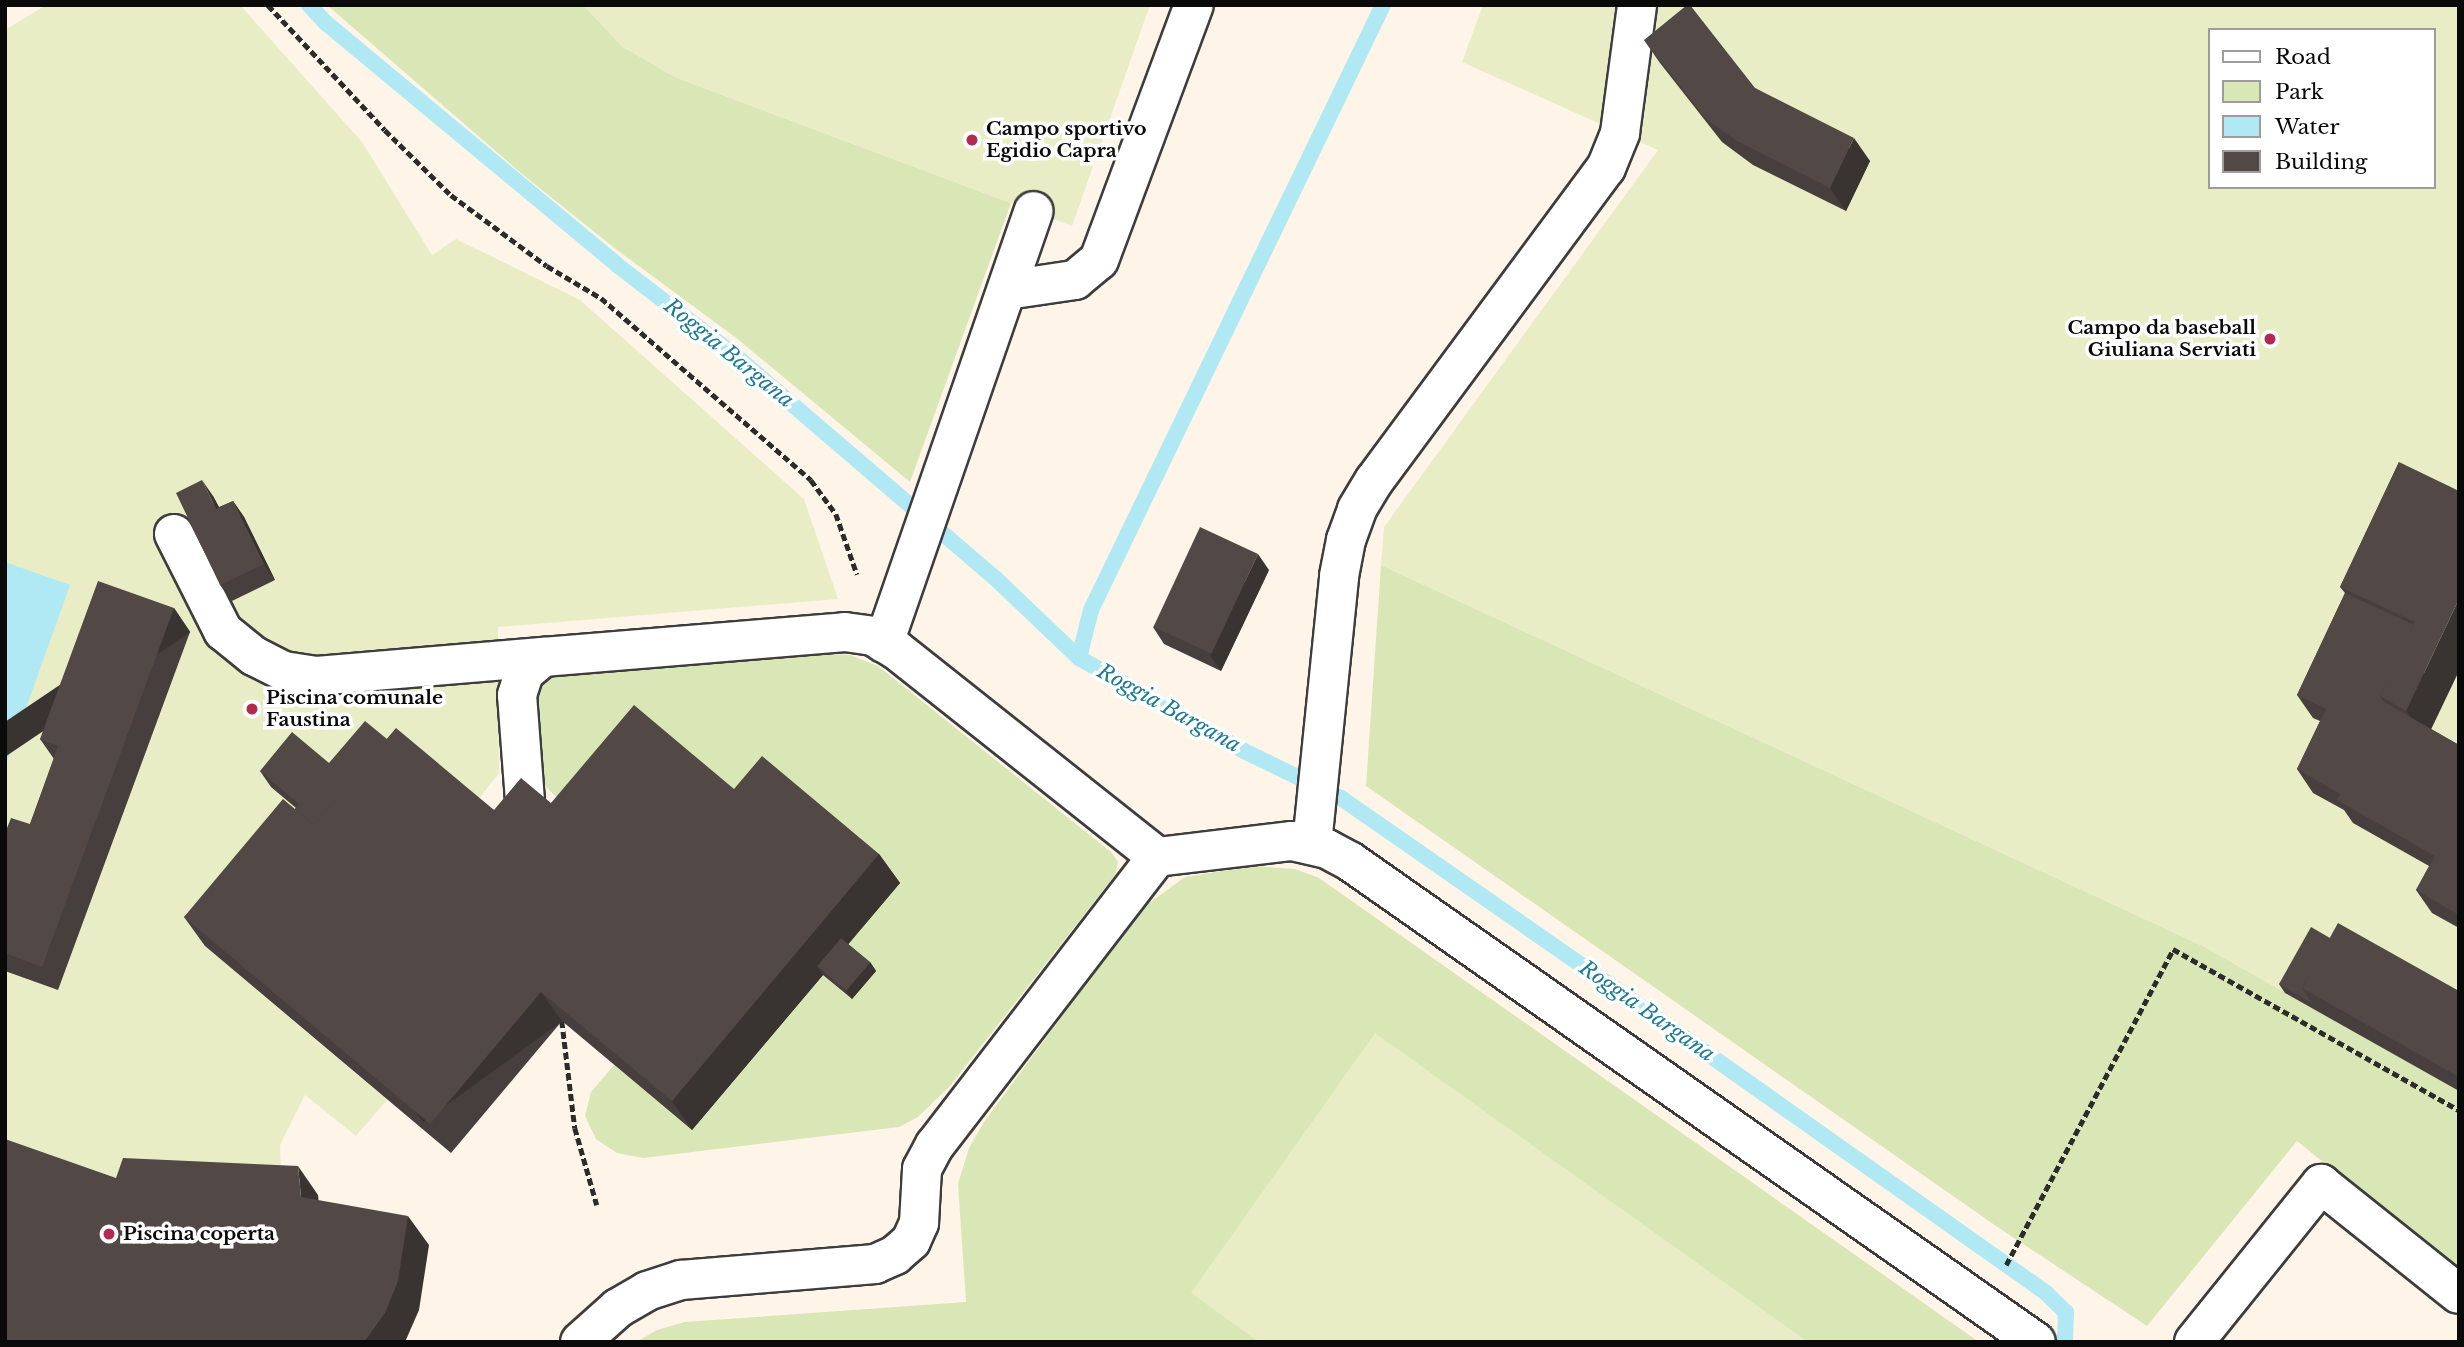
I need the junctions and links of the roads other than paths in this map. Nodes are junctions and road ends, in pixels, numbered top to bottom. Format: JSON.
{"nodes":[{"id":1,"x":1194,"y":5,"type":"edge"},
{"id":2,"x":1637,"y":5,"type":"edge"},
{"id":3,"x":1034,"y":211,"type":"dead end"},
{"id":4,"x":1007,"y":290,"type":"junction"},
{"id":5,"x":174,"y":534,"type":"dead end"},
{"id":6,"x":879,"y":640,"type":"junction"},
{"id":7,"x":543,"y":657,"type":"junction"},
{"id":8,"x":526,"y":802,"type":"edge"},
{"id":9,"x":1314,"y":826,"type":"junction"},
{"id":10,"x":1157,"y":857,"type":"junction"},
{"id":11,"x":2459,"y":1294,"type":"edge"},
{"id":12,"x":580,"y":1342,"type":"edge"},
{"id":13,"x":2036,"y":1342,"type":"edge"},
{"id":14,"x":2194,"y":1342,"type":"edge"}],
"edges":[{"from":1,"to":4,"type":"lane"},
{"from":2,"to":9,"type":"lane"},
{"from":3,"to":4,"type":"lane"},
{"from":4,"to":6,"type":"lane"},
{"from":5,"to":7,"type":"lane"},
{"from":6,"to":7,"type":"lane"},
{"from":6,"to":10,"type":"lane"},
{"from":7,"to":8,"type":"lane"},
{"from":9,"to":10,"type":"lane"},
{"from":9,"to":13,"type":"lane"},
{"from":10,"to":12,"type":"lane"},
{"from":11,"to":14,"type":"lane"}]}
